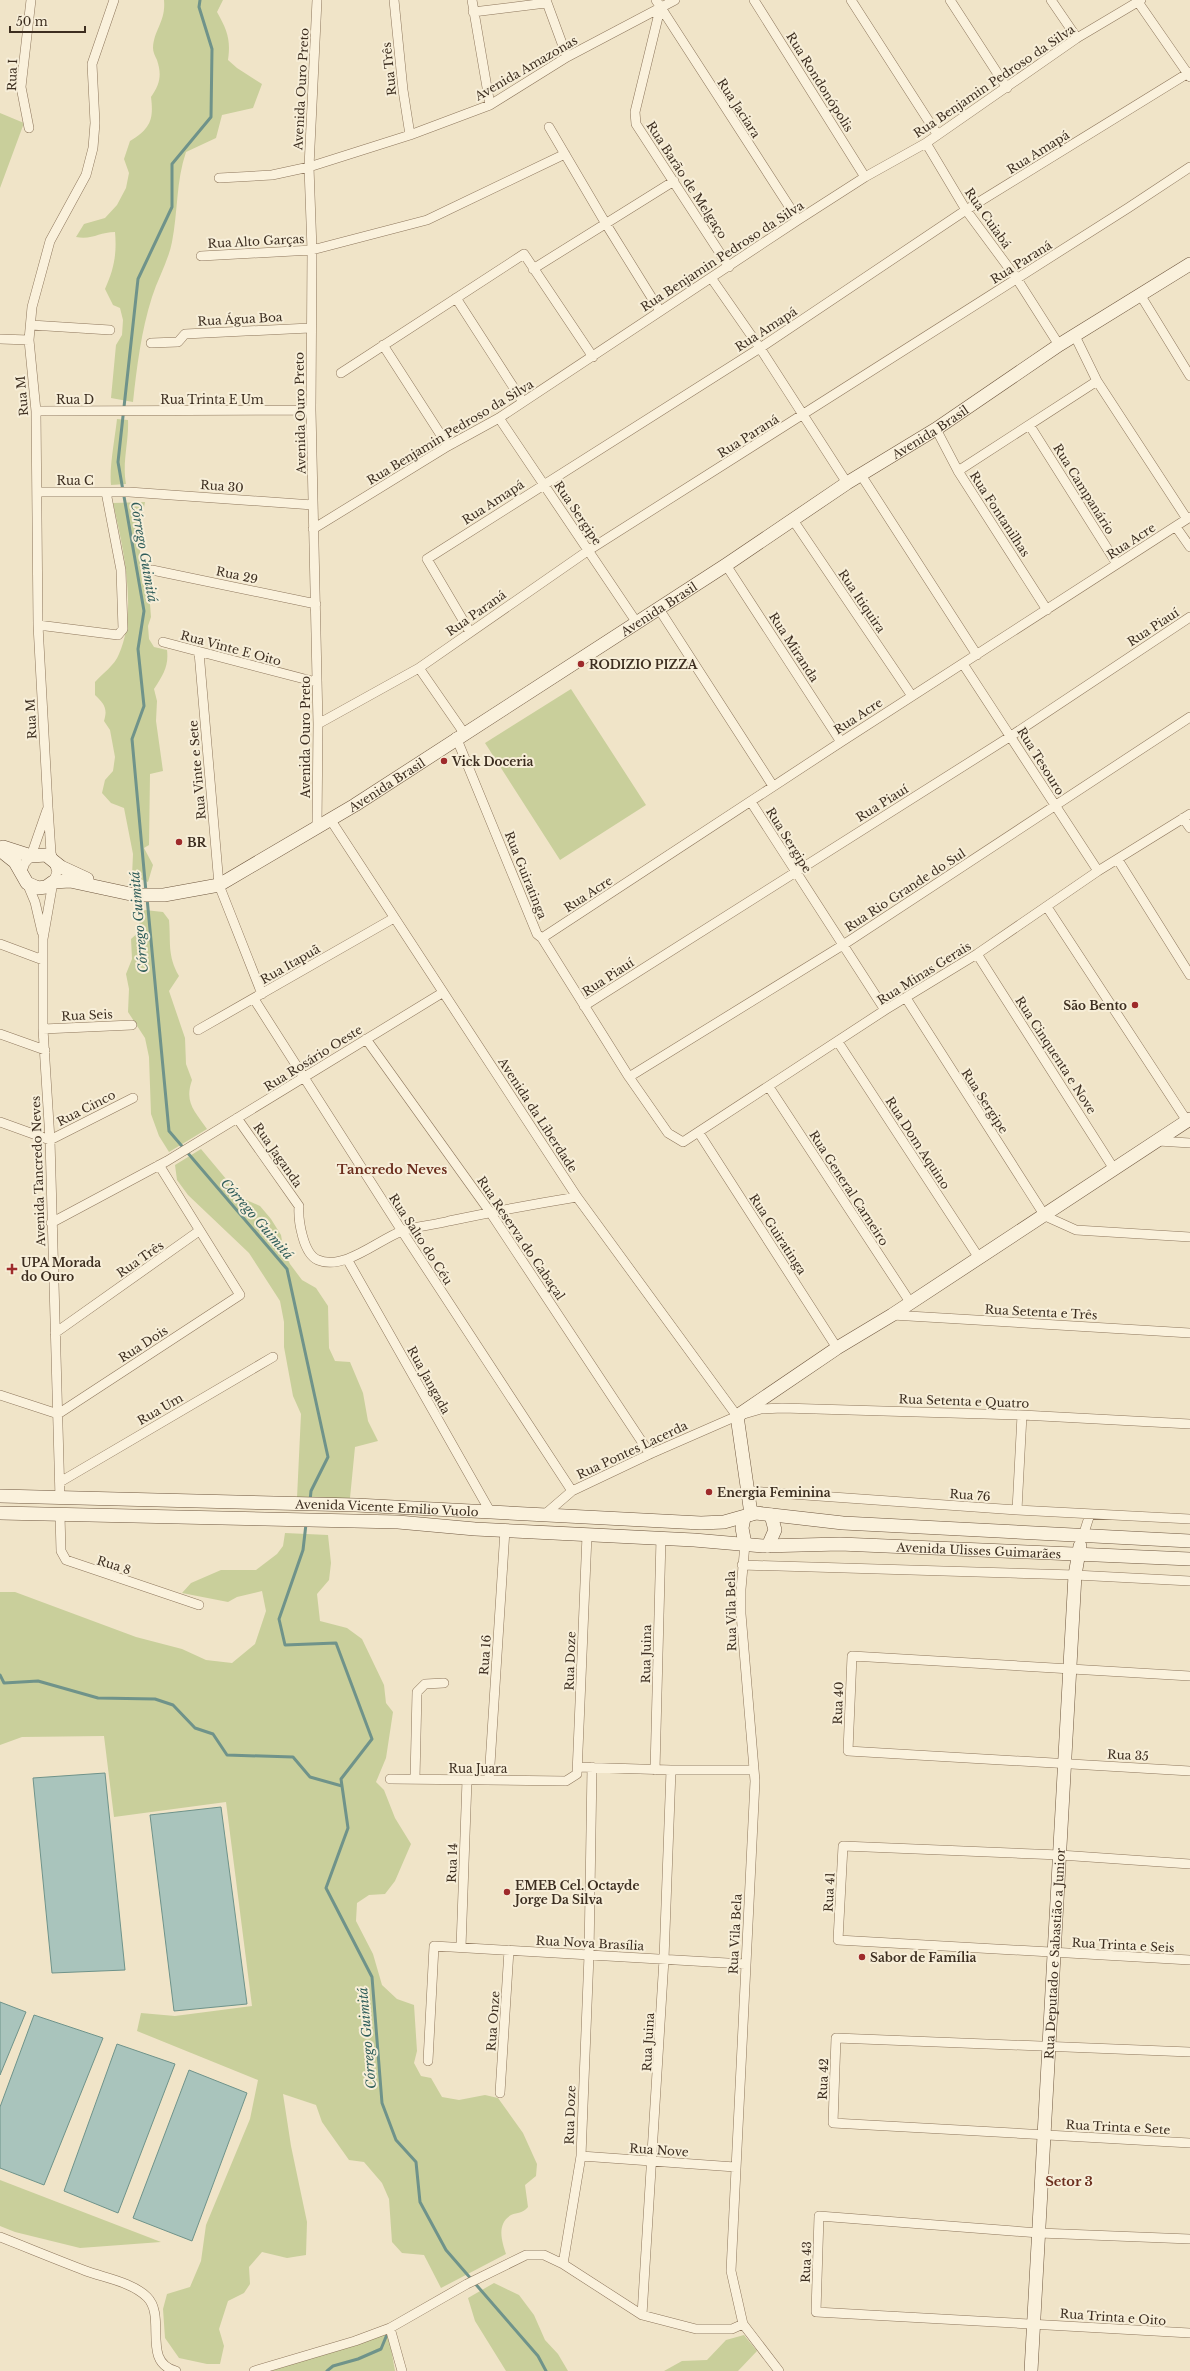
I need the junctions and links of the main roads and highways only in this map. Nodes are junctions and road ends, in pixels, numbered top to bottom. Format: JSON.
{"nodes":[{"id":1,"x":1190,"y":264,"type":"edge"},
{"id":2,"x":0,"y":846,"type":"edge"},
{"id":3,"x":0,"y":850,"type":"edge"},
{"id":4,"x":107,"y":887,"type":"junction"},
{"id":5,"x":1189,"y":1120,"type":"edge"},
{"id":6,"x":0,"y":1496,"type":"edge"},
{"id":7,"x":0,"y":1513,"type":"edge"},
{"id":8,"x":771,"y":1515,"type":"junction"},
{"id":9,"x":748,"y":1516,"type":"junction"},
{"id":10,"x":1083,"y":1536,"type":"junction"},
{"id":11,"x":1190,"y":1541,"type":"edge"},
{"id":12,"x":745,"y":1544,"type":"junction"},
{"id":13,"x":768,"y":1546,"type":"junction"},
{"id":14,"x":1078,"y":1554,"type":"junction"},
{"id":15,"x":1190,"y":1559,"type":"edge"},
{"id":16,"x":1031,"y":2371,"type":"edge"}],
"edges":[{"from":1,"to":4,"type":"main road","name":"Avenida Brasil"},
{"from":2,"to":4,"type":"main road","name":"Avenida Brasil"},
{"from":3,"to":4,"type":"main road","name":"Avenida Brasil"},
{"from":5,"to":9,"type":"main road"},
{"from":6,"to":9,"type":"main road","name":"Avenida Vicente Emilio Vuolo"},
{"from":7,"to":12,"type":"main road","name":"Avenida Vicente Emilio Vuolo"},
{"from":8,"to":9,"type":"main road","name":"Avenida Vicente Emilio Vuolo"},
{"from":8,"to":10,"type":"main road","name":"Avenida Ulisses Guimarães"},
{"from":8,"to":13,"type":"main road"},
{"from":9,"to":12,"type":"main road"},
{"from":10,"to":11,"type":"main road","name":"Avenida Ulisses Guimarães"},
{"from":10,"to":14,"type":"main road","name":"Rua Deputado e Sabastião a Junior"},
{"from":12,"to":13,"type":"main road","name":"Avenida Vicente Emilio Vuolo"},
{"from":13,"to":14,"type":"main road","name":"Avenida Ulisses Guimarães"},
{"from":14,"to":15,"type":"main road","name":"Avenida Ulisses Guimarães"},
{"from":14,"to":16,"type":"main road","name":"Rua Deputado e Sabastião a Junior"}]}
